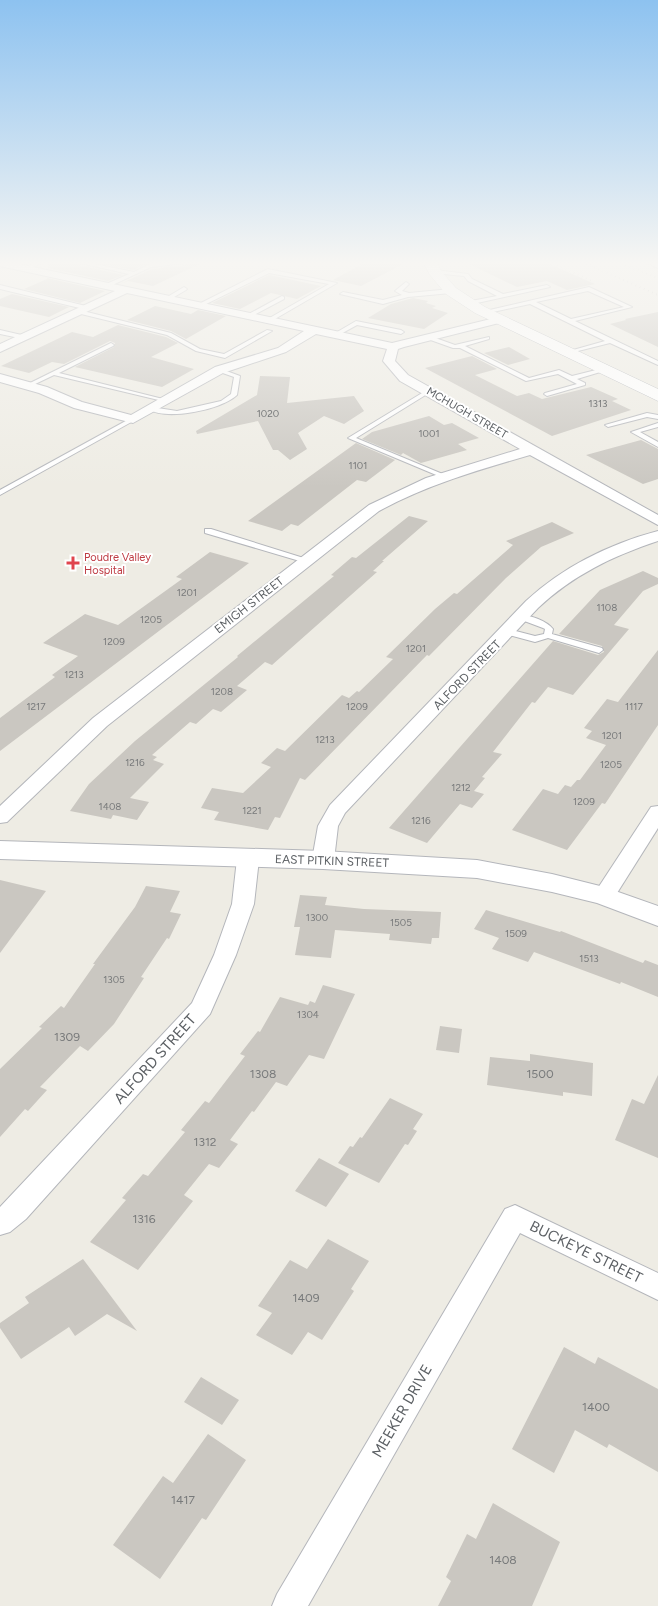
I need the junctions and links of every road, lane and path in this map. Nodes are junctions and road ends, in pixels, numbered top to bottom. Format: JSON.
{"nodes":[{"id":1,"x":24,"y":337,"type":"edge"},
{"id":2,"x":174,"y":337,"type":"edge"},
{"id":3,"x":253,"y":337,"type":"edge"},
{"id":4,"x":303,"y":337,"type":"edge"},
{"id":5,"x":344,"y":337,"type":"edge"},
{"id":6,"x":427,"y":337,"type":"joint"},
{"id":7,"x":534,"y":337,"type":"edge"},
{"id":8,"x":602,"y":337,"type":"edge"},
{"id":9,"x":487,"y":338,"type":"dead end"},
{"id":10,"x":610,"y":341,"type":"junction"},
{"id":11,"x":111,"y":345,"type":"dead end"},
{"id":12,"x":461,"y":346,"type":"junction"},
{"id":13,"x":393,"y":347,"type":"junction"},
{"id":14,"x":0,"y":348,"type":"edge"},
{"id":15,"x":568,"y":353,"type":"junction"},
{"id":16,"x":225,"y":356,"type":"junction"},
{"id":17,"x":240,"y":362,"type":"junction"},
{"id":18,"x":658,"y":363,"type":"edge"},
{"id":19,"x":219,"y":370,"type":"junction"},
{"id":20,"x":604,"y":370,"type":"junction"},
{"id":21,"x":54,"y":373,"type":"junction"},
{"id":22,"x":0,"y":378,"type":"edge"},
{"id":23,"x":572,"y":378,"type":"junction"},
{"id":24,"x":29,"y":385,"type":"junction"},
{"id":25,"x":429,"y":391,"type":"junction"},
{"id":26,"x":547,"y":394,"type":"dead end"},
{"id":27,"x":656,"y":394,"type":"edge"},
{"id":28,"x":165,"y":401,"type":"junction"},
{"id":29,"x":151,"y":409,"type":"junction"},
{"id":30,"x":658,"y":417,"type":"edge"},
{"id":31,"x":133,"y":419,"type":"junction"},
{"id":32,"x":608,"y":425,"type":"dead end"},
{"id":33,"x":658,"y":426,"type":"edge"},
{"id":34,"x":658,"y":445,"type":"edge"},
{"id":35,"x":532,"y":450,"type":"junction"},
{"id":36,"x":443,"y":476,"type":"junction"},
{"id":37,"x":0,"y":493,"type":"edge"},
{"id":38,"x":658,"y":521,"type":"edge"},
{"id":39,"x":208,"y":531,"type":"dead end"},
{"id":40,"x":658,"y":536,"type":"edge"},
{"id":41,"x":306,"y":560,"type":"junction"},
{"id":42,"x":522,"y":617,"type":"junction"},
{"id":43,"x":508,"y":632,"type":"junction"},
{"id":44,"x":548,"y":635,"type":"junction"},
{"id":45,"x":599,"y":650,"type":"dead end"},
{"id":46,"x":658,"y":812,"type":"edge"},
{"id":47,"x":0,"y":817,"type":"edge"},
{"id":48,"x":0,"y":850,"type":"edge"},
{"id":49,"x":248,"y":859,"type":"junction"},
{"id":50,"x":323,"y":860,"type":"junction"},
{"id":51,"x":604,"y":896,"type":"junction"},
{"id":52,"x":658,"y":916,"type":"edge"},
{"id":53,"x":515,"y":1217,"type":"joint"},
{"id":54,"x":0,"y":1223,"type":"edge"},
{"id":55,"x":658,"y":1287,"type":"edge"},
{"id":56,"x":290,"y":1606,"type":"edge"}],
"edges":[{"from":1,"to":14,"type":"street"},
{"from":2,"to":16,"type":"lane"},
{"from":3,"to":16,"type":"lane"},
{"from":4,"to":17,"type":"street"},
{"from":5,"to":13,"type":"street"},
{"from":6,"to":12,"type":"lane"},
{"from":6,"to":13,"type":"street"},
{"from":7,"to":15,"type":"main road"},
{"from":8,"to":10,"type":"lane"},
{"from":9,"to":12,"type":"lane"},
{"from":10,"to":15,"type":"lane"},
{"from":10,"to":18,"type":"lane"},
{"from":11,"to":21,"type":"lane"},
{"from":12,"to":23,"type":"lane"},
{"from":13,"to":25,"type":"street","name":"MCHUGH STREET"},
{"from":15,"to":20,"type":"main road"},
{"from":16,"to":17,"type":"lane"},
{"from":17,"to":19,"type":"street"},
{"from":19,"to":28,"type":"street"},
{"from":19,"to":29,"type":"lane"},
{"from":20,"to":23,"type":"lane"},
{"from":20,"to":27,"type":"main road"},
{"from":21,"to":24,"type":"lane"},
{"from":21,"to":28,"type":"lane"},
{"from":22,"to":24,"type":"street"},
{"from":23,"to":26,"type":"lane"},
{"from":24,"to":31,"type":"street"},
{"from":25,"to":35,"type":"street","name":"MCHUGH STREET"},
{"from":25,"to":36,"type":"lane"},
{"from":28,"to":29,"type":"street"},
{"from":29,"to":31,"type":"street"},
{"from":30,"to":32,"type":"lane"},
{"from":31,"to":37,"type":"lane"},
{"from":33,"to":34,"type":"lane"},
{"from":35,"to":36,"type":"street","name":"EMIGH STREET"},
{"from":35,"to":38,"type":"street","name":"MCHUGH STREET"},
{"from":36,"to":41,"type":"street","name":"EMIGH STREET"},
{"from":39,"to":41,"type":"lane"},
{"from":40,"to":42,"type":"street","name":"ALFORD STREET"},
{"from":41,"to":47,"type":"street","name":"EMIGH STREET"},
{"from":42,"to":43,"type":"street","name":"ALFORD STREET"},
{"from":42,"to":44,"type":"lane"},
{"from":43,"to":44,"type":"lane"},
{"from":43,"to":50,"type":"street","name":"ALFORD STREET"},
{"from":44,"to":45,"type":"lane"},
{"from":46,"to":51,"type":"street"},
{"from":48,"to":49,"type":"street","name":"EAST PITKIN STREET"},
{"from":49,"to":50,"type":"street","name":"EAST PITKIN STREET"},
{"from":49,"to":54,"type":"street","name":"ALFORD STREET"},
{"from":50,"to":51,"type":"street","name":"EAST PITKIN STREET"},
{"from":51,"to":52,"type":"street","name":"EAST PITKIN STREET"},
{"from":53,"to":55,"type":"street","name":"BUCKEYE STREET"},
{"from":53,"to":56,"type":"street","name":"MEEKER DRIVE"}]}
